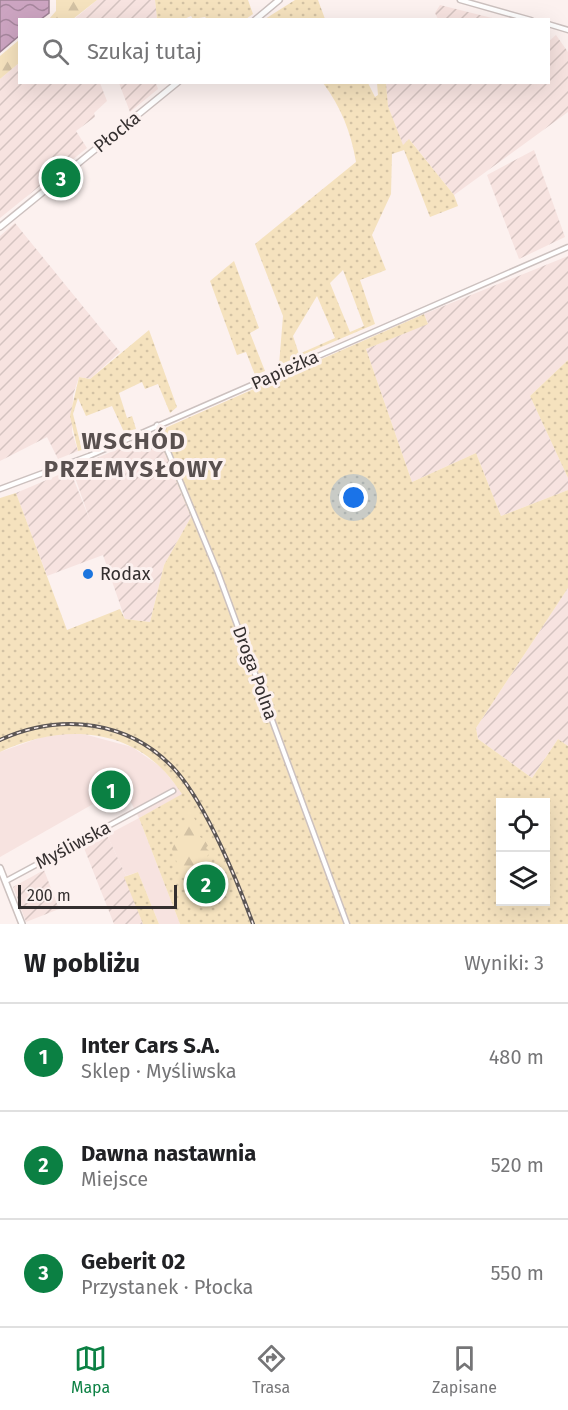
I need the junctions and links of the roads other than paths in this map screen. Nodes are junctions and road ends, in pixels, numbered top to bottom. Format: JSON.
{"nodes":[{"id":1,"x":279,"y":0,"type":"edge"},
{"id":2,"x":460,"y":0,"type":"edge"},
{"id":3,"x":257,"y":18,"type":"edge"},
{"id":4,"x":524,"y":18,"type":"edge"},
{"id":5,"x":550,"y":24,"type":"edge"},
{"id":6,"x":568,"y":30,"type":"edge"},
{"id":7,"x":176,"y":84,"type":"edge"},
{"id":8,"x":0,"y":227,"type":"edge"},
{"id":9,"x":568,"y":247,"type":"edge"},
{"id":10,"x":158,"y":425,"type":"junction"},
{"id":11,"x":0,"y":489,"type":"edge"},
{"id":12,"x":173,"y":791,"type":"dead end"},
{"id":13,"x":0,"y":868,"type":"edge"},
{"id":14,"x":6,"y":881,"type":"junction"},
{"id":15,"x":22,"y":924,"type":"edge"},
{"id":16,"x":347,"y":924,"type":"edge"}],
"edges":[{"from":1,"to":3,"type":"street"},
{"from":2,"to":4,"type":"street"},
{"from":5,"to":6,"type":"street"},
{"from":7,"to":8,"type":"street","name":"Płocka"},
{"from":9,"to":10,"type":"street","name":"Papieżka"},
{"from":10,"to":11,"type":"street","name":"Papieżka"},
{"from":10,"to":16,"type":"street","name":"Droga Polna"},
{"from":12,"to":14,"type":"street","name":"Myśliwska"},
{"from":13,"to":14,"type":"street"},
{"from":14,"to":15,"type":"street"}]}
